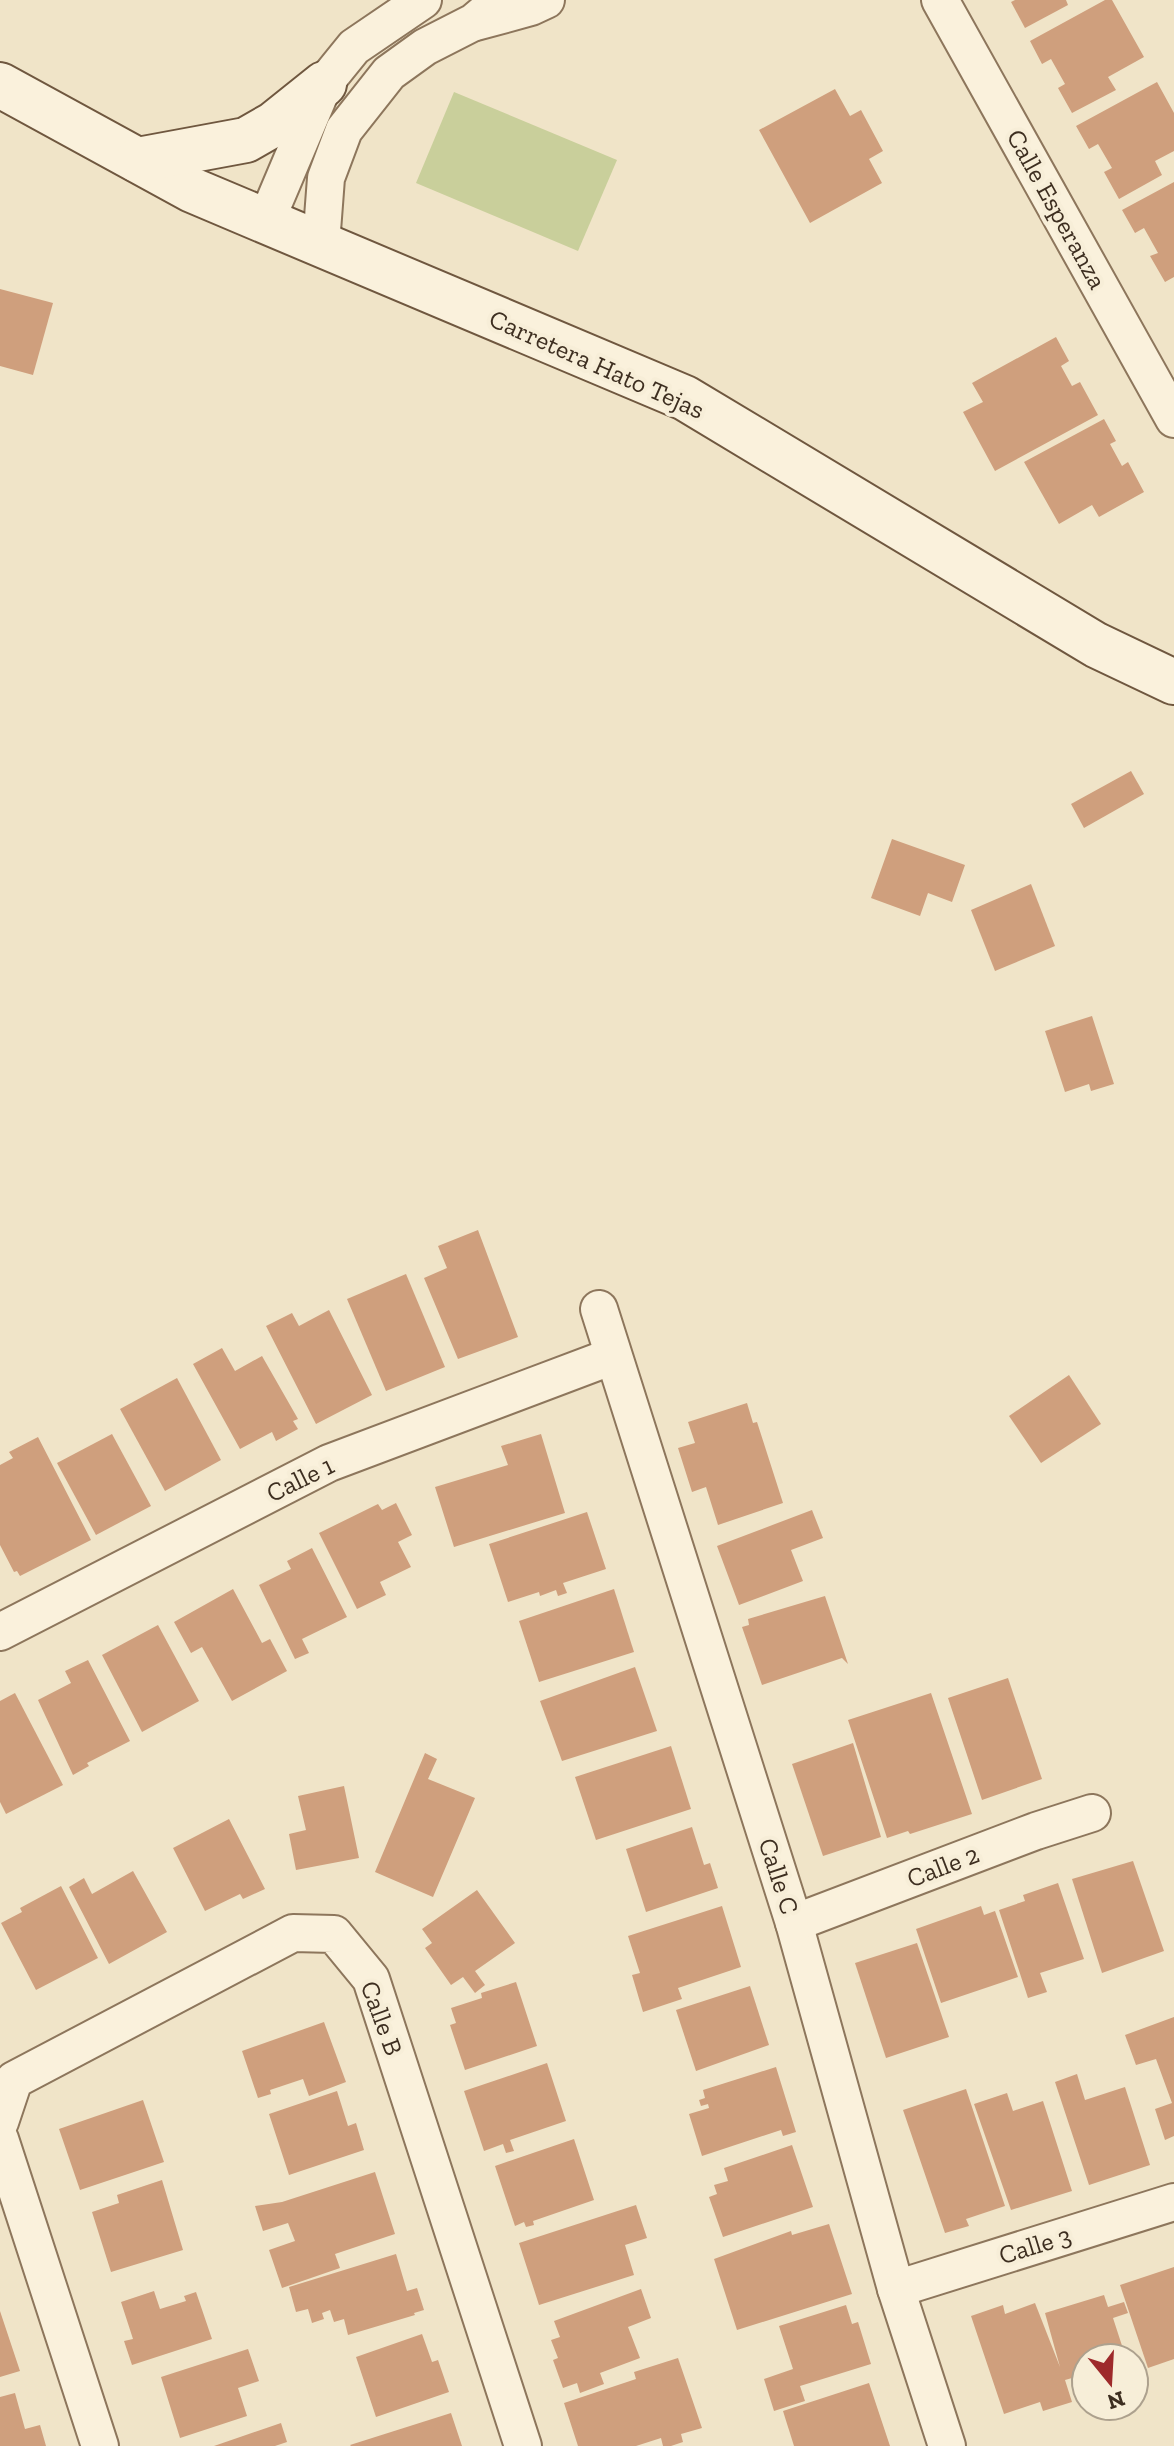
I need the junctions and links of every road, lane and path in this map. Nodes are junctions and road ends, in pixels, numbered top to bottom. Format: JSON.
{"nodes":[{"id":1,"x":423,"y":0,"type":"edge"},
{"id":2,"x":546,"y":0,"type":"edge"},
{"id":3,"x":940,"y":0,"type":"edge"},
{"id":4,"x":468,"y":13,"type":"edge"},
{"id":5,"x":324,"y":84,"type":"junction"},
{"id":6,"x":0,"y":85,"type":"edge"},
{"id":7,"x":138,"y":160,"type":"junction"},
{"id":8,"x":266,"y":221,"type":"junction"},
{"id":9,"x":321,"y":244,"type":"junction"},
{"id":10,"x":1174,"y":419,"type":"edge"},
{"id":11,"x":1174,"y":682,"type":"edge"},
{"id":12,"x":599,"y":1309,"type":"dead end"},
{"id":13,"x":613,"y":1356,"type":"junction"},
{"id":14,"x":0,"y":1632,"type":"edge"},
{"id":15,"x":1092,"y":1813,"type":"dead end"},
{"id":16,"x":794,"y":1923,"type":"junction"},
{"id":17,"x":0,"y":2122,"type":"edge"},
{"id":18,"x":0,"y":2139,"type":"edge"},
{"id":19,"x":1174,"y":2202,"type":"edge"},
{"id":20,"x":896,"y":2289,"type":"junction"},
{"id":21,"x":100,"y":2446,"type":"edge"},
{"id":22,"x":523,"y":2446,"type":"edge"},
{"id":23,"x":947,"y":2446,"type":"edge"}],
"edges":[{"from":1,"to":5,"type":"street"},
{"from":2,"to":4,"type":"street"},
{"from":3,"to":10,"type":"street","name":"Calle Esperanza"},
{"from":4,"to":9,"type":"street"},
{"from":5,"to":7,"type":"street"},
{"from":5,"to":8,"type":"street"},
{"from":6,"to":7,"type":"street","name":"Carretera Hato Tejas"},
{"from":7,"to":8,"type":"street","name":"Carretera Hato Tejas"},
{"from":8,"to":9,"type":"street","name":"Carretera Hato Tejas"},
{"from":9,"to":11,"type":"street","name":"Carretera Hato Tejas"},
{"from":12,"to":13,"type":"street","name":"Calle C"},
{"from":13,"to":14,"type":"street","name":"Calle 1"},
{"from":13,"to":16,"type":"street","name":"Calle C"},
{"from":15,"to":16,"type":"street","name":"Calle 2"},
{"from":16,"to":20,"type":"street","name":"Calle C"},
{"from":17,"to":22,"type":"street","name":"Calle B"},
{"from":18,"to":21,"type":"street"},
{"from":19,"to":20,"type":"street","name":"Calle 3"},
{"from":20,"to":23,"type":"street","name":"Calle C"}]}
